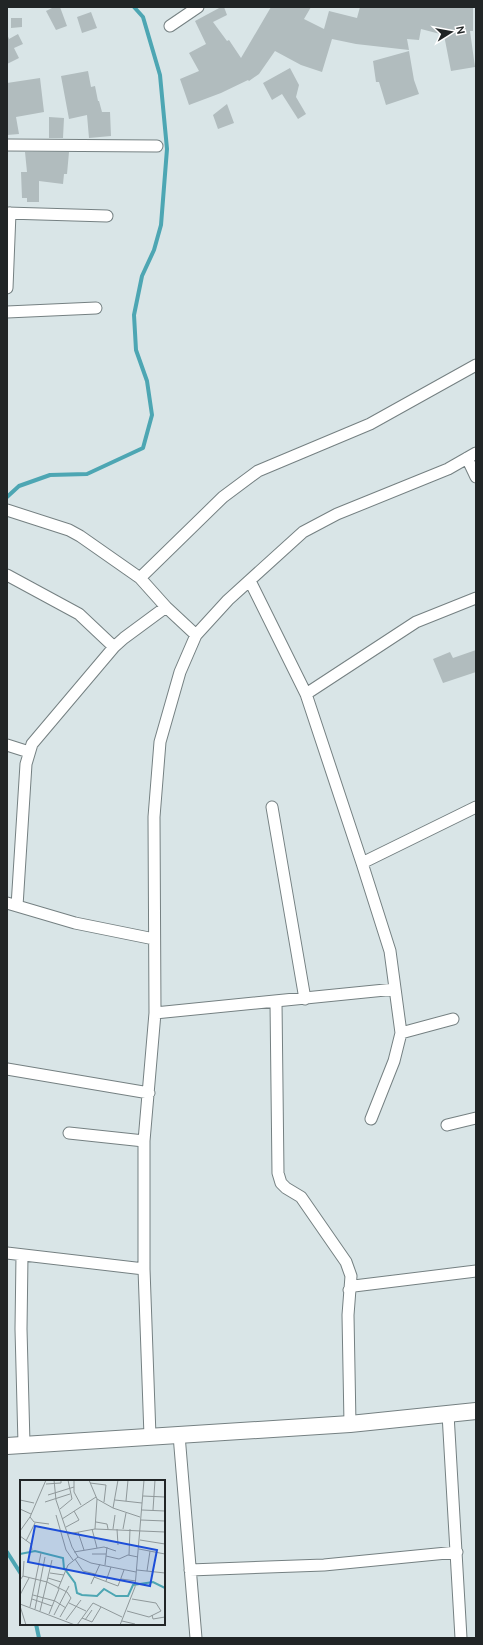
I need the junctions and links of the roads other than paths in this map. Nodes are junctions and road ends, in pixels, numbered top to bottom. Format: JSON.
{"nodes":[{"id":1,"x":198,"y":7,"type":"edge"},
{"id":2,"x":170,"y":26,"type":"dead end"},
{"id":3,"x":7,"y":145,"type":"edge"},
{"id":4,"x":157,"y":146,"type":"dead end"},
{"id":5,"x":8,"y":213,"type":"edge"},
{"id":6,"x":107,"y":216,"type":"dead end"},
{"id":7,"x":7,"y":288,"type":"edge"},
{"id":8,"x":96,"y":308,"type":"dead end"},
{"id":9,"x":7,"y":312,"type":"edge"},
{"id":10,"x":476,"y":365,"type":"edge"},
{"id":11,"x":471,"y":456,"type":"edge"},
{"id":12,"x":476,"y":477,"type":"edge"},
{"id":13,"x":7,"y":510,"type":"edge"},
{"id":14,"x":7,"y":575,"type":"edge"},
{"id":15,"x":140,"y":578,"type":"junction"},
{"id":16,"x":250,"y":581,"type":"junction"},
{"id":17,"x":476,"y":598,"type":"edge"},
{"id":18,"x":166,"y":607,"type":"junction"},
{"id":19,"x":196,"y":635,"type":"junction"},
{"id":20,"x":114,"y":647,"type":"junction"},
{"id":21,"x":306,"y":694,"type":"junction"},
{"id":22,"x":7,"y":745,"type":"edge"},
{"id":23,"x":29,"y":752,"type":"junction"},
{"id":24,"x":272,"y":807,"type":"dead end"},
{"id":25,"x":476,"y":807,"type":"edge"},
{"id":26,"x":362,"y":863,"type":"junction"},
{"id":27,"x":12,"y":905,"type":"edge"},
{"id":28,"x":154,"y":939,"type":"junction"},
{"id":29,"x":395,"y":989,"type":"junction"},
{"id":30,"x":305,"y":999,"type":"junction"},
{"id":31,"x":276,"y":1002,"type":"junction"},
{"id":32,"x":155,"y":1014,"type":"junction"},
{"id":33,"x":453,"y":1019,"type":"dead end"},
{"id":34,"x":401,"y":1033,"type":"junction"},
{"id":35,"x":7,"y":1069,"type":"edge"},
{"id":36,"x":149,"y":1093,"type":"junction"},
{"id":37,"x":476,"y":1118,"type":"edge"},
{"id":38,"x":371,"y":1119,"type":"dead end"},
{"id":39,"x":447,"y":1125,"type":"dead end"},
{"id":40,"x":69,"y":1133,"type":"dead end"},
{"id":41,"x":144,"y":1141,"type":"junction"},
{"id":42,"x":7,"y":1253,"type":"edge"},
{"id":43,"x":22,"y":1256,"type":"junction"},
{"id":44,"x":144,"y":1269,"type":"junction"},
{"id":45,"x":476,"y":1271,"type":"edge"},
{"id":46,"x":349,"y":1290,"type":"junction"},
{"id":47,"x":476,"y":1411,"type":"edge"},
{"id":48,"x":448,"y":1414,"type":"junction"},
{"id":49,"x":350,"y":1424,"type":"junction"},
{"id":50,"x":179,"y":1435,"type":"junction"},
{"id":51,"x":150,"y":1436,"type":"junction"},
{"id":52,"x":24,"y":1444,"type":"junction"},
{"id":53,"x":7,"y":1446,"type":"edge"},
{"id":54,"x":457,"y":1552,"type":"junction"},
{"id":55,"x":190,"y":1570,"type":"junction"},
{"id":56,"x":196,"y":1638,"type":"edge"},
{"id":57,"x":461,"y":1638,"type":"edge"}],
"edges":[{"from":1,"to":2,"type":"street"},
{"from":3,"to":4,"type":"street"},
{"from":5,"to":6,"type":"street"},
{"from":5,"to":7,"type":"street"},
{"from":8,"to":9,"type":"street"},
{"from":10,"to":15,"type":"street"},
{"from":11,"to":12,"type":"street"},
{"from":11,"to":16,"type":"street"},
{"from":13,"to":15,"type":"street"},
{"from":14,"to":20,"type":"street"},
{"from":15,"to":18,"type":"street"},
{"from":16,"to":19,"type":"street"},
{"from":16,"to":21,"type":"street"},
{"from":17,"to":21,"type":"street"},
{"from":18,"to":19,"type":"street"},
{"from":18,"to":20,"type":"street"},
{"from":19,"to":28,"type":"street"},
{"from":20,"to":23,"type":"street"},
{"from":21,"to":26,"type":"street"},
{"from":22,"to":23,"type":"street"},
{"from":23,"to":27,"type":"street"},
{"from":24,"to":30,"type":"street"},
{"from":25,"to":26,"type":"street"},
{"from":26,"to":29,"type":"street"},
{"from":27,"to":28,"type":"street"},
{"from":28,"to":32,"type":"street"},
{"from":29,"to":30,"type":"street"},
{"from":29,"to":34,"type":"street"},
{"from":30,"to":31,"type":"street"},
{"from":31,"to":32,"type":"street"},
{"from":31,"to":46,"type":"street"},
{"from":32,"to":36,"type":"street"},
{"from":33,"to":34,"type":"street"},
{"from":34,"to":38,"type":"street"},
{"from":35,"to":36,"type":"street"},
{"from":36,"to":41,"type":"street"},
{"from":37,"to":39,"type":"street"},
{"from":40,"to":41,"type":"street"},
{"from":41,"to":44,"type":"street"},
{"from":42,"to":43,"type":"street"},
{"from":43,"to":44,"type":"street"},
{"from":43,"to":52,"type":"street"},
{"from":44,"to":51,"type":"street"},
{"from":45,"to":46,"type":"street"},
{"from":46,"to":49,"type":"street"},
{"from":47,"to":48,"type":"main road"},
{"from":48,"to":49,"type":"main road"},
{"from":48,"to":54,"type":"street"},
{"from":49,"to":50,"type":"main road"},
{"from":50,"to":51,"type":"main road"},
{"from":50,"to":55,"type":"street"},
{"from":51,"to":52,"type":"main road"},
{"from":52,"to":53,"type":"main road"},
{"from":54,"to":55,"type":"street"},
{"from":54,"to":57,"type":"street"},
{"from":55,"to":56,"type":"street"}]}
